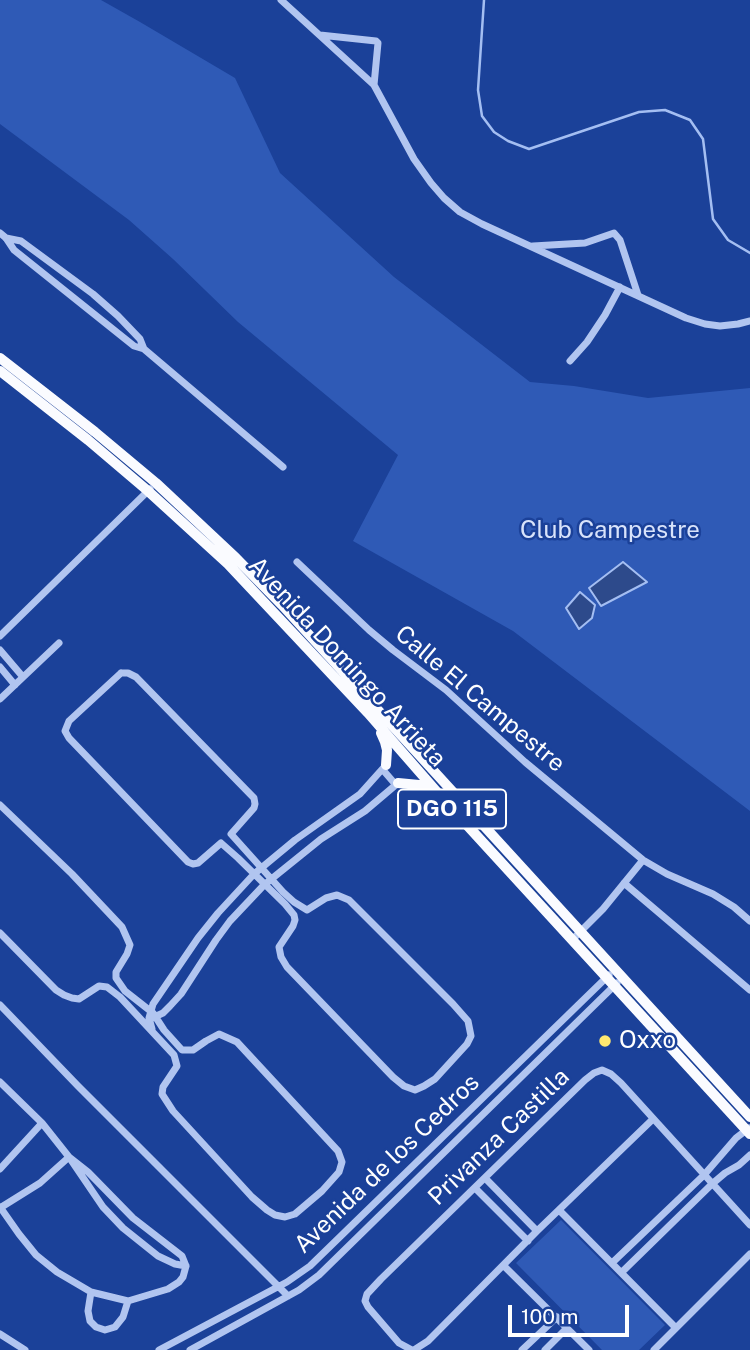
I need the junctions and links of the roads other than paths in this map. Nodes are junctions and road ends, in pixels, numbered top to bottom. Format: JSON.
{"nodes":[{"id":1,"x":281,"y":0,"type":"edge"},
{"id":2,"x":320,"y":35,"type":"junction"},
{"id":3,"x":373,"y":85,"type":"junction"},
{"id":4,"x":3,"y":235,"type":"edge"},
{"id":5,"x":533,"y":246,"type":"junction"},
{"id":6,"x":620,"y":287,"type":"junction"},
{"id":7,"x":638,"y":295,"type":"junction"},
{"id":8,"x":750,"y":321,"type":"edge"},
{"id":9,"x":144,"y":349,"type":"junction"},
{"id":10,"x":0,"y":358,"type":"edge"},
{"id":11,"x":570,"y":361,"type":"dead end"},
{"id":12,"x":0,"y":371,"type":"edge"},
{"id":13,"x":91,"y":436,"type":"junction"},
{"id":14,"x":283,"y":467,"type":"dead end"},
{"id":15,"x":152,"y":487,"type":"junction"},
{"id":16,"x":297,"y":562,"type":"dead end"},
{"id":17,"x":278,"y":608,"type":"junction"},
{"id":18,"x":0,"y":636,"type":"edge"},
{"id":19,"x":59,"y":643,"type":"dead end"},
{"id":20,"x":0,"y":650,"type":"edge"},
{"id":21,"x":0,"y":667,"type":"edge"},
{"id":22,"x":23,"y":677,"type":"junction"},
{"id":23,"x":15,"y":685,"type":"junction"},
{"id":24,"x":0,"y":699,"type":"edge"},
{"id":25,"x":368,"y":713,"type":"junction"},
{"id":26,"x":410,"y":753,"type":"junction"},
{"id":27,"x":384,"y":767,"type":"junction"},
{"id":28,"x":397,"y":784,"type":"junction"},
{"id":29,"x":444,"y":800,"type":"junction"},
{"id":30,"x":0,"y":804,"type":"edge"},
{"id":31,"x":643,"y":860,"type":"junction"},
{"id":32,"x":261,"y":868,"type":"junction"},
{"id":33,"x":254,"y":874,"type":"junction"},
{"id":34,"x":272,"y":879,"type":"junction"},
{"id":35,"x":624,"y":883,"type":"junction"},
{"id":36,"x":264,"y":885,"type":"junction"},
{"id":37,"x":750,"y":920,"type":"edge"},
{"id":38,"x":0,"y":933,"type":"edge"},
{"id":39,"x":576,"y":937,"type":"junction"},
{"id":40,"x":614,"y":978,"type":"junction"},
{"id":41,"x":750,"y":989,"type":"edge"},
{"id":42,"x":0,"y":1005,"type":"edge"},
{"id":43,"x":132,"y":1011,"type":"junction"},
{"id":44,"x":152,"y":1015,"type":"junction"},
{"id":45,"x":160,"y":1039,"type":"junction"},
{"id":46,"x":0,"y":1082,"type":"edge"},
{"id":47,"x":750,"y":1117,"type":"edge"},
{"id":48,"x":653,"y":1119,"type":"junction"},
{"id":49,"x":42,"y":1123,"type":"junction"},
{"id":50,"x":749,"y":1130,"type":"edge"},
{"id":51,"x":722,"y":1155,"type":"junction"},
{"id":52,"x":750,"y":1155,"type":"edge"},
{"id":53,"x":69,"y":1157,"type":"junction"},
{"id":54,"x":733,"y":1167,"type":"junction"},
{"id":55,"x":0,"y":1169,"type":"edge"},
{"id":56,"x":704,"y":1175,"type":"junction"},
{"id":57,"x":485,"y":1178,"type":"junction"},
{"id":58,"x":712,"y":1184,"type":"junction"},
{"id":59,"x":475,"y":1188,"type":"junction"},
{"id":60,"x":0,"y":1207,"type":"edge"},
{"id":61,"x":560,"y":1210,"type":"junction"},
{"id":62,"x":750,"y":1225,"type":"edge"},
{"id":63,"x":537,"y":1231,"type":"junction"},
{"id":64,"x":528,"y":1241,"type":"junction"},
{"id":65,"x":750,"y":1254,"type":"edge"},
{"id":66,"x":612,"y":1262,"type":"junction"},
{"id":67,"x":186,"y":1266,"type":"junction"},
{"id":68,"x":504,"y":1266,"type":"junction"},
{"id":69,"x":622,"y":1272,"type":"junction"},
{"id":70,"x":278,"y":1286,"type":"junction"},
{"id":71,"x":91,"y":1292,"type":"junction"},
{"id":72,"x":288,"y":1296,"type":"junction"},
{"id":73,"x":128,"y":1301,"type":"junction"},
{"id":74,"x":557,"y":1317,"type":"junction"},
{"id":75,"x":567,"y":1328,"type":"junction"},
{"id":76,"x":676,"y":1328,"type":"junction"},
{"id":77,"x":194,"y":1331,"type":"junction"},
{"id":78,"x":0,"y":1334,"type":"edge"},
{"id":79,"x":163,"y":1349,"type":"edge"},
{"id":80,"x":195,"y":1349,"type":"edge"},
{"id":81,"x":25,"y":1350,"type":"edge"},
{"id":82,"x":413,"y":1350,"type":"edge"},
{"id":83,"x":522,"y":1350,"type":"edge"},
{"id":84,"x":545,"y":1350,"type":"edge"},
{"id":85,"x":589,"y":1350,"type":"edge"},
{"id":86,"x":654,"y":1350,"type":"edge"}],
"edges":[{"from":1,"to":2,"type":"street"},
{"from":2,"to":3,"type":"street"},
{"from":2,"to":3,"type":"street"},
{"from":3,"to":5,"type":"street"},
{"from":4,"to":9,"type":"street"},
{"from":4,"to":9,"type":"street"},
{"from":5,"to":6,"type":"street"},
{"from":5,"to":7,"type":"street"},
{"from":6,"to":7,"type":"street"},
{"from":6,"to":11,"type":"street"},
{"from":7,"to":8,"type":"street"},
{"from":9,"to":14,"type":"street"},
{"from":10,"to":13,"type":"main road","name":"Avenida Domingo Arrieta","number":"DGO 115"},
{"from":12,"to":13,"type":"main road","name":"Avenida Domingo Arrieta","number":"DGO 115"},
{"from":13,"to":15,"type":"main road","name":"Avenida Domingo Arrieta","number":"DGO 115"},
{"from":15,"to":17,"type":"main road","name":"Avenida Domingo Arrieta","number":"DGO 115"},
{"from":15,"to":18,"type":"street"},
{"from":16,"to":31,"type":"street","name":"Calle El Campestre"},
{"from":17,"to":25,"type":"main road","name":"Avenida Domingo Arrieta","number":"DGO 115"},
{"from":17,"to":26,"type":"main road","name":"Avenida Domingo Arrieta","number":"DGO 115"},
{"from":19,"to":22,"type":"street"},
{"from":20,"to":22,"type":"street"},
{"from":21,"to":23,"type":"street"},
{"from":22,"to":23,"type":"street"},
{"from":23,"to":24,"type":"street"},
{"from":25,"to":26,"type":"main road","name":"Avenida Domingo Arrieta","number":"DGO 115"},
{"from":25,"to":27,"type":"main road"},
{"from":26,"to":27,"type":"main road"},
{"from":26,"to":28,"type":"main road"},
{"from":26,"to":29,"type":"main road","name":"Avenida Domingo Arrieta","number":"DGO 115"},
{"from":26,"to":39,"type":"main road","name":"Avenida Domingo Arrieta","number":"DGO 115"},
{"from":27,"to":28,"type":"street"},
{"from":27,"to":32,"type":"street"},
{"from":28,"to":29,"type":"main road"},
{"from":28,"to":34,"type":"street"},
{"from":29,"to":39,"type":"main road","name":"Avenida Domingo Arrieta","number":"DGO 115"},
{"from":30,"to":44,"type":"street"},
{"from":31,"to":35,"type":"street"},
{"from":31,"to":37,"type":"street","name":"Calle El Campestre"},
{"from":32,"to":33,"type":"street"},
{"from":32,"to":33,"type":"street"},
{"from":32,"to":34,"type":"street"},
{"from":33,"to":36,"type":"street"},
{"from":33,"to":44,"type":"street"},
{"from":34,"to":36,"type":"street"},
{"from":34,"to":36,"type":"street"},
{"from":35,"to":39,"type":"street"},
{"from":35,"to":41,"type":"street"},
{"from":36,"to":44,"type":"street"},
{"from":38,"to":43,"type":"street"},
{"from":39,"to":40,"type":"main road","name":"Avenida Domingo Arrieta","number":"DGO 115"},
{"from":40,"to":47,"type":"main road","name":"Avenida Domingo Arrieta","number":"DGO 115"},
{"from":40,"to":50,"type":"main road","name":"Avenida Domingo Arrieta","number":"DGO 115"},
{"from":40,"to":70,"type":"street","name":"Avenida de los Cedros"},
{"from":40,"to":72,"type":"street","name":"Avenida de los Cedros"},
{"from":42,"to":70,"type":"street"},
{"from":43,"to":44,"type":"street"},
{"from":43,"to":45,"type":"street"},
{"from":44,"to":45,"type":"street"},
{"from":44,"to":45,"type":"street"},
{"from":46,"to":49,"type":"street"},
{"from":48,"to":56,"type":"street","name":"Privanza Castilla"},
{"from":48,"to":57,"type":"street","name":"Privanza Castilla"},
{"from":48,"to":61,"type":"street","name":"Privanza Castilla"},
{"from":49,"to":53,"type":"street"},
{"from":49,"to":55,"type":"street"},
{"from":50,"to":51,"type":"street"},
{"from":51,"to":54,"type":"street"},
{"from":51,"to":56,"type":"street"},
{"from":52,"to":54,"type":"street"},
{"from":53,"to":60,"type":"street"},
{"from":53,"to":67,"type":"street"},
{"from":53,"to":67,"type":"street"},
{"from":54,"to":58,"type":"street"},
{"from":56,"to":58,"type":"street","name":"Privanza Castilla"},
{"from":56,"to":66,"type":"street"},
{"from":57,"to":59,"type":"street","name":"Privanza Castilla"},
{"from":57,"to":63,"type":"street"},
{"from":58,"to":62,"type":"street","name":"Privanza Castilla"},
{"from":58,"to":69,"type":"street"},
{"from":59,"to":64,"type":"street"},
{"from":59,"to":82,"type":"street","name":"Privanza Castilla"},
{"from":60,"to":71,"type":"street"},
{"from":61,"to":63,"type":"street","name":"Privanza Castilla"},
{"from":61,"to":66,"type":"street"},
{"from":63,"to":64,"type":"street","name":"Privanza Castilla"},
{"from":64,"to":68,"type":"street","name":"Privanza Castilla"},
{"from":65,"to":76,"type":"street"},
{"from":66,"to":69,"type":"street"},
{"from":67,"to":73,"type":"street"},
{"from":68,"to":74,"type":"street"},
{"from":68,"to":82,"type":"street","name":"Privanza Castilla"},
{"from":69,"to":76,"type":"street"},
{"from":70,"to":72,"type":"street"},
{"from":70,"to":77,"type":"street","name":"Avenida de los Cedros"},
{"from":71,"to":73,"type":"street"},
{"from":71,"to":73,"type":"street"},
{"from":72,"to":80,"type":"street","name":"Avenida de los Cedros"},
{"from":74,"to":75,"type":"street"},
{"from":74,"to":83,"type":"street"},
{"from":75,"to":84,"type":"street"},
{"from":75,"to":85,"type":"street"},
{"from":76,"to":86,"type":"street"},
{"from":77,"to":79,"type":"street","name":"Avenida de los Cedros"},
{"from":77,"to":80,"type":"street"},
{"from":78,"to":81,"type":"street"}]}
